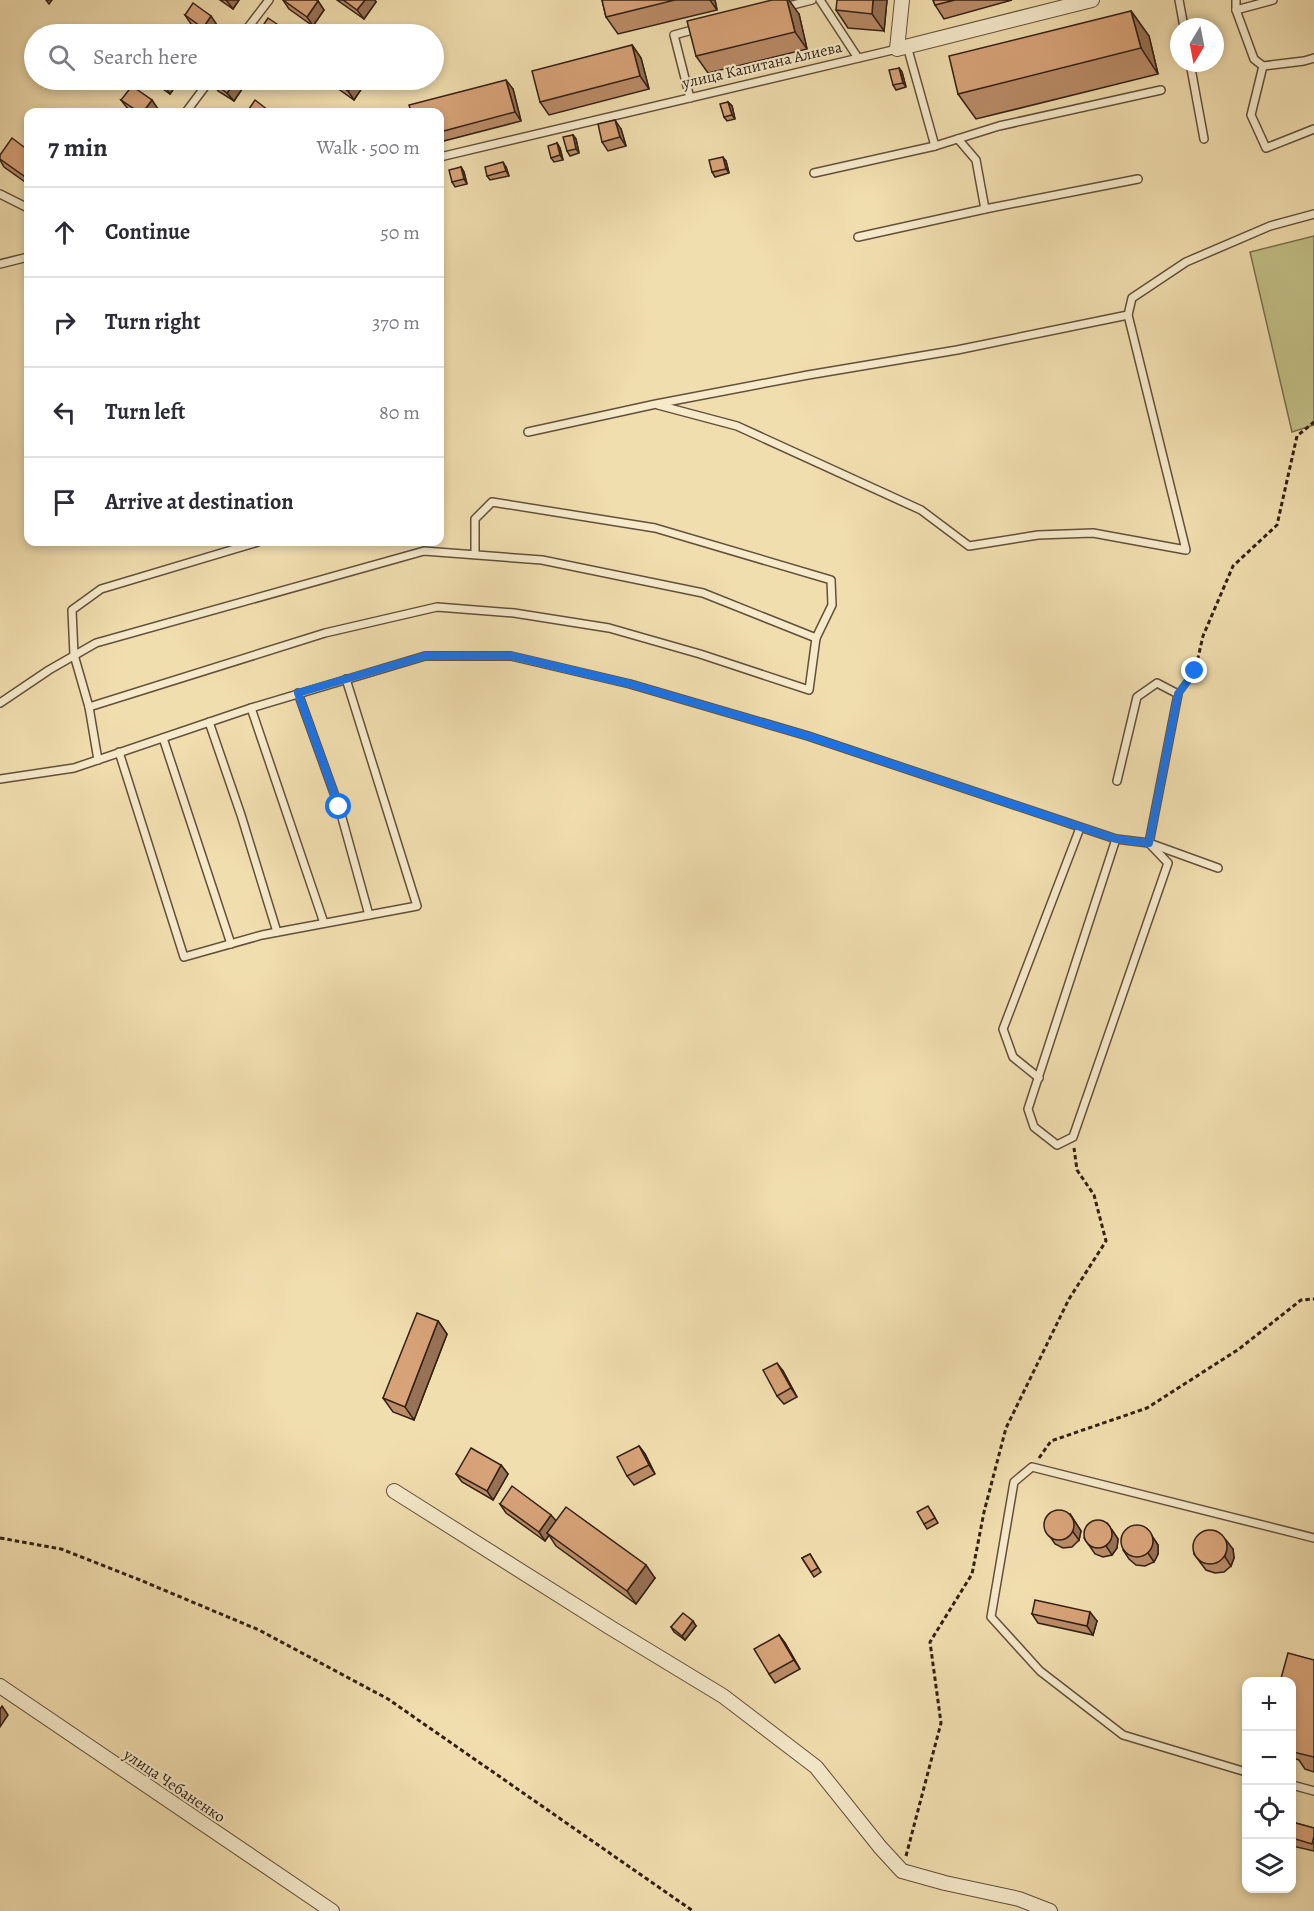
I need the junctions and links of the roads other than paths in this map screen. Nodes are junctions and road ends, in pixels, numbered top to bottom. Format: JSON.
{"nodes":[{"id":1,"x":269,"y":0,"type":"edge"},
{"id":2,"x":812,"y":0,"type":"edge"},
{"id":3,"x":820,"y":0,"type":"edge"},
{"id":4,"x":902,"y":0,"type":"edge"},
{"id":5,"x":1092,"y":0,"type":"edge"},
{"id":6,"x":1179,"y":0,"type":"edge"},
{"id":7,"x":1236,"y":0,"type":"edge"},
{"id":8,"x":1273,"y":0,"type":"edge"},
{"id":9,"x":777,"y":9,"type":"edge"},
{"id":10,"x":1236,"y":10,"type":"junction"},
{"id":11,"x":1182,"y":18,"type":"edge"},
{"id":12,"x":251,"y":24,"type":"edge"},
{"id":13,"x":709,"y":26,"type":"edge"},
{"id":14,"x":902,"y":47,"type":"junction"},
{"id":15,"x":858,"y":58,"type":"junction"},
{"id":16,"x":1314,"y":58,"type":"edge"},
{"id":17,"x":1263,"y":66,"type":"junction"},
{"id":18,"x":1192,"y":72,"type":"edge"},
{"id":19,"x":202,"y":90,"type":"edge"},
{"id":20,"x":1161,"y":90,"type":"dead end"},
{"id":21,"x":690,"y":98,"type":"junction"},
{"id":22,"x":189,"y":108,"type":"edge"},
{"id":23,"x":1314,"y":129,"type":"edge"},
{"id":24,"x":958,"y":139,"type":"junction"},
{"id":25,"x":1204,"y":139,"type":"dead end"},
{"id":26,"x":935,"y":146,"type":"junction"},
{"id":27,"x":444,"y":156,"type":"edge"},
{"id":28,"x":814,"y":174,"type":"dead end"},
{"id":29,"x":1138,"y":179,"type":"dead end"},
{"id":30,"x":0,"y":194,"type":"edge"},
{"id":31,"x":24,"y":206,"type":"edge"},
{"id":32,"x":985,"y":209,"type":"junction"},
{"id":33,"x":1314,"y":214,"type":"edge"},
{"id":34,"x":858,"y":237,"type":"dead end"},
{"id":35,"x":24,"y":258,"type":"edge"},
{"id":36,"x":0,"y":264,"type":"edge"},
{"id":37,"x":1128,"y":315,"type":"junction"},
{"id":38,"x":656,"y":404,"type":"junction"},
{"id":39,"x":528,"y":432,"type":"dead end"},
{"id":40,"x":245,"y":546,"type":"edge"},
{"id":41,"x":475,"y":555,"type":"junction"},
{"id":42,"x":816,"y":638,"type":"junction"},
{"id":43,"x":74,"y":655,"type":"junction"},
{"id":44,"x":346,"y":679,"type":"junction"},
{"id":45,"x":298,"y":693,"type":"junction"},
{"id":46,"x":0,"y":703,"type":"edge"},
{"id":47,"x":89,"y":707,"type":"junction"},
{"id":48,"x":251,"y":708,"type":"junction"},
{"id":49,"x":209,"y":722,"type":"junction"},
{"id":50,"x":163,"y":738,"type":"junction"},
{"id":51,"x":119,"y":752,"type":"junction"},
{"id":52,"x":98,"y":760,"type":"junction"},
{"id":53,"x":0,"y":779,"type":"edge"},
{"id":54,"x":1117,"y":781,"type":"dead end"},
{"id":55,"x":1080,"y":828,"type":"junction"},
{"id":56,"x":1116,"y":839,"type":"junction"},
{"id":57,"x":1149,"y":843,"type":"junction"},
{"id":58,"x":1218,"y":868,"type":"dead end"},
{"id":59,"x":369,"y":915,"type":"junction"},
{"id":60,"x":324,"y":923,"type":"junction"},
{"id":61,"x":277,"y":932,"type":"junction"},
{"id":62,"x":231,"y":944,"type":"junction"},
{"id":63,"x":1039,"y":1078,"type":"junction"},
{"id":64,"x":394,"y":1491,"type":"dead end"},
{"id":65,"x":1314,"y":1538,"type":"edge"},
{"id":66,"x":0,"y":1686,"type":"edge"},
{"id":67,"x":1242,"y":1771,"type":"edge"},
{"id":68,"x":1296,"y":1786,"type":"edge"},
{"id":69,"x":1314,"y":1791,"type":"edge"},
{"id":70,"x":332,"y":1911,"type":"edge"},
{"id":71,"x":1050,"y":1911,"type":"edge"}],
"edges":[{"from":1,"to":12,"type":"lane"},
{"from":2,"to":9,"type":"lane"},
{"from":3,"to":15,"type":"lane"},
{"from":4,"to":14,"type":"street"},
{"from":5,"to":14,"type":"street","name":"улица Капитана Алиева"},
{"from":6,"to":11,"type":"lane"},
{"from":7,"to":10,"type":"lane"},
{"from":8,"to":10,"type":"lane"},
{"from":10,"to":17,"type":"lane"},
{"from":13,"to":21,"type":"lane"},
{"from":14,"to":15,"type":"lane","name":"улица Капитана Алиева"},
{"from":14,"to":26,"type":"lane"},
{"from":15,"to":21,"type":"lane","name":"улица Капитана Алиева"},
{"from":16,"to":17,"type":"lane"},
{"from":17,"to":23,"type":"lane"},
{"from":18,"to":25,"type":"lane"},
{"from":19,"to":22,"type":"lane"},
{"from":20,"to":24,"type":"lane"},
{"from":21,"to":27,"type":"lane","name":"улица Капитана Алиева"},
{"from":24,"to":26,"type":"lane"},
{"from":24,"to":32,"type":"lane"},
{"from":26,"to":28,"type":"lane"},
{"from":29,"to":32,"type":"lane"},
{"from":30,"to":31,"type":"lane"},
{"from":32,"to":34,"type":"lane"},
{"from":33,"to":37,"type":"lane"},
{"from":35,"to":36,"type":"lane"},
{"from":37,"to":38,"type":"lane"},
{"from":37,"to":38,"type":"lane"},
{"from":38,"to":39,"type":"lane"},
{"from":40,"to":43,"type":"lane"},
{"from":41,"to":42,"type":"lane"},
{"from":41,"to":42,"type":"lane"},
{"from":41,"to":43,"type":"lane"},
{"from":42,"to":47,"type":"lane"},
{"from":43,"to":46,"type":"lane"},
{"from":43,"to":47,"type":"lane"},
{"from":44,"to":45,"type":"lane"},
{"from":44,"to":55,"type":"lane"},
{"from":44,"to":59,"type":"lane"},
{"from":45,"to":48,"type":"lane"},
{"from":45,"to":59,"type":"lane"},
{"from":47,"to":52,"type":"lane"},
{"from":48,"to":49,"type":"lane"},
{"from":48,"to":60,"type":"lane"},
{"from":49,"to":50,"type":"lane"},
{"from":49,"to":61,"type":"lane"},
{"from":50,"to":51,"type":"lane"},
{"from":50,"to":62,"type":"lane"},
{"from":51,"to":52,"type":"lane"},
{"from":51,"to":62,"type":"lane"},
{"from":52,"to":53,"type":"lane"},
{"from":54,"to":57,"type":"lane"},
{"from":55,"to":56,"type":"lane"},
{"from":55,"to":63,"type":"lane"},
{"from":56,"to":57,"type":"lane"},
{"from":56,"to":63,"type":"lane"},
{"from":57,"to":58,"type":"lane"},
{"from":57,"to":63,"type":"lane"},
{"from":59,"to":60,"type":"lane"},
{"from":60,"to":61,"type":"lane"},
{"from":61,"to":62,"type":"lane"},
{"from":64,"to":71,"type":"street"},
{"from":65,"to":67,"type":"lane"},
{"from":66,"to":70,"type":"street","name":"улица Чебаненко"},
{"from":68,"to":69,"type":"lane"}]}
